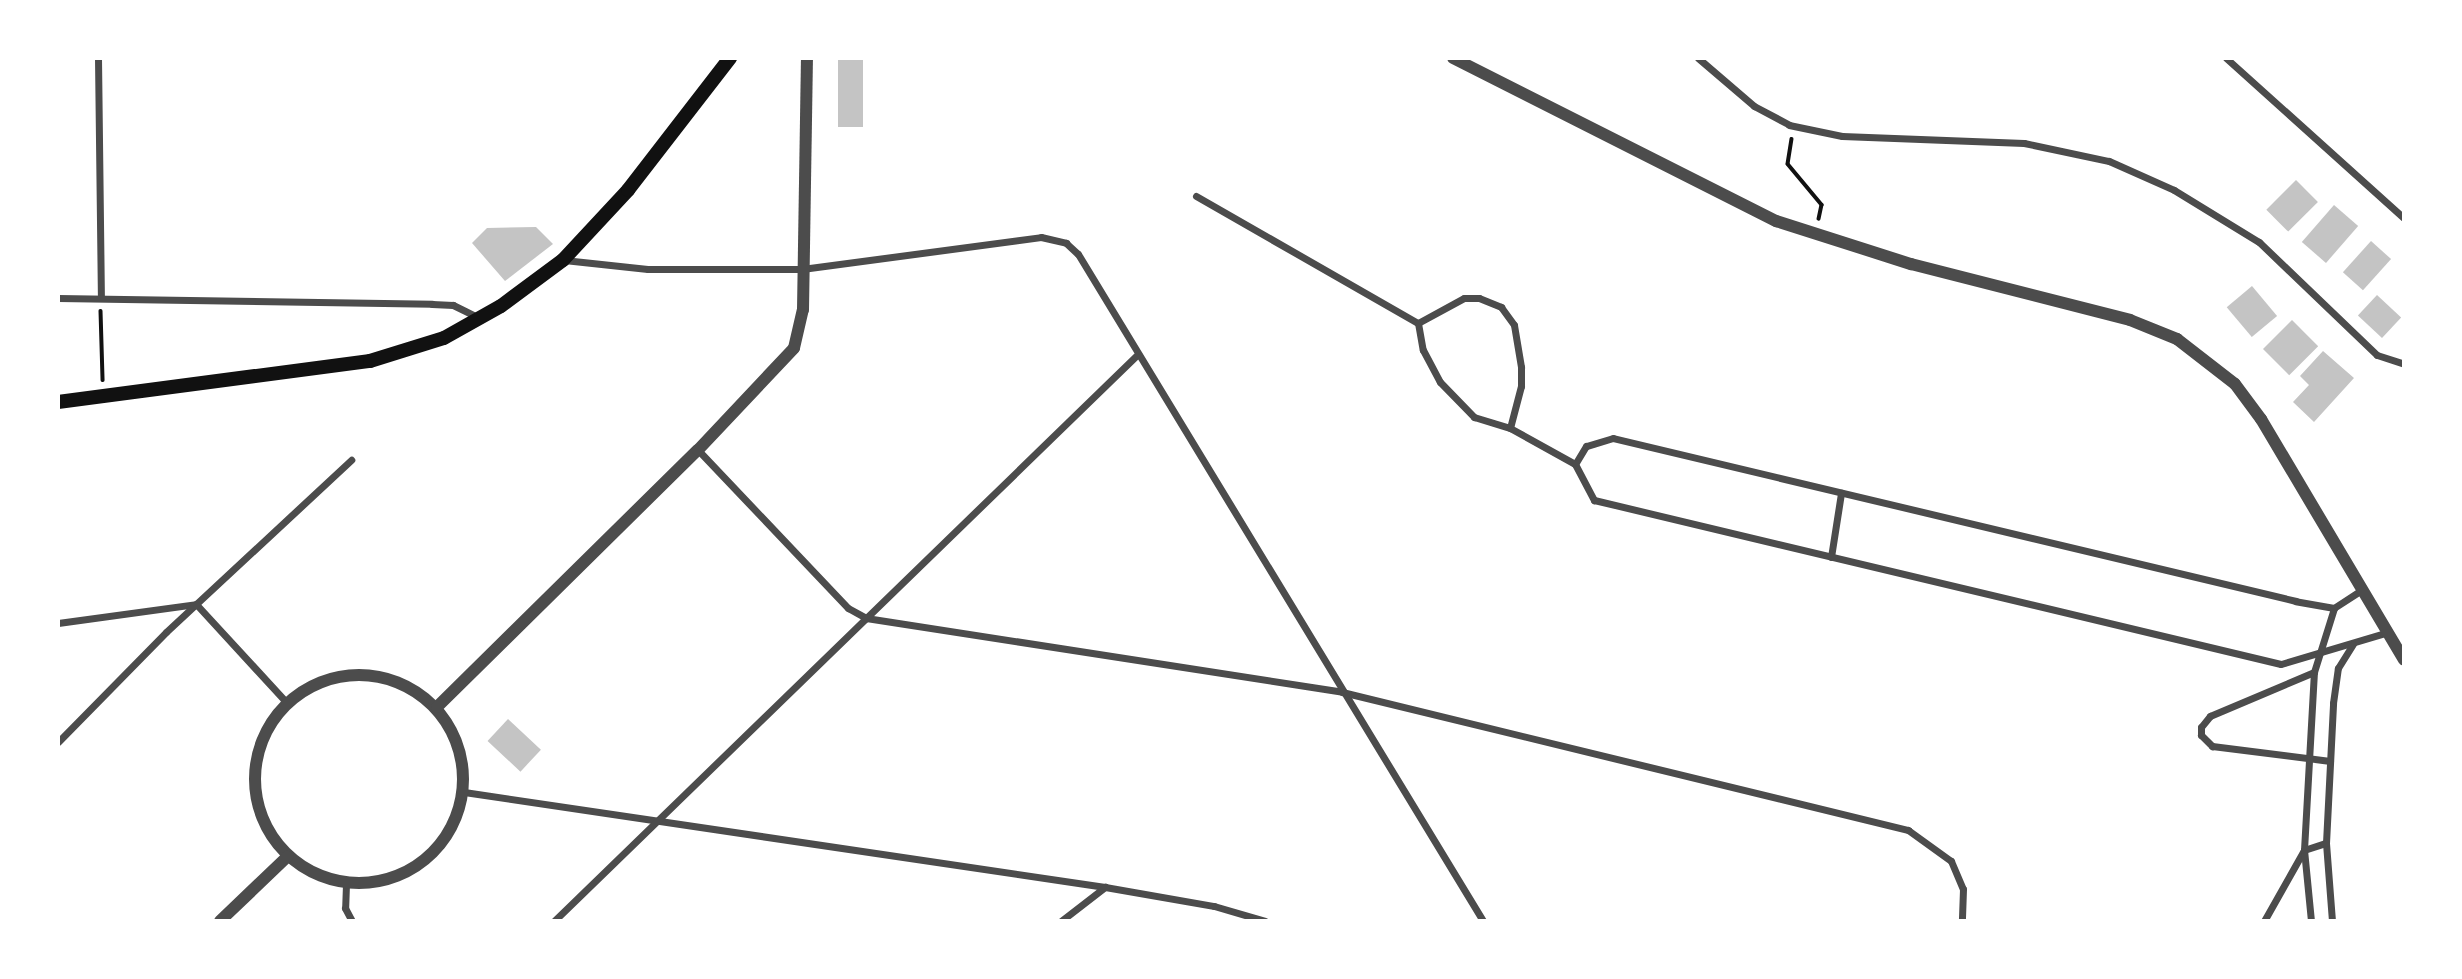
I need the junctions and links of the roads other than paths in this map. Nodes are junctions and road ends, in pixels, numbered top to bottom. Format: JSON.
{"nodes":[{"id":1,"x":98,"y":58,"type":"edge"},
{"id":2,"x":730,"y":58,"type":"edge"},
{"id":3,"x":807,"y":58,"type":"edge"},
{"id":4,"x":1452,"y":58,"type":"edge"},
{"id":5,"x":1698,"y":58,"type":"edge"},
{"id":6,"x":2226,"y":58,"type":"edge"},
{"id":7,"x":1196,"y":196,"type":"dead end"},
{"id":8,"x":2404,"y":218,"type":"edge"},
{"id":9,"x":563,"y":260,"type":"junction"},
{"id":10,"x":802,"y":270,"type":"junction"},
{"id":11,"x":58,"y":298,"type":"edge"},
{"id":12,"x":101,"y":298,"type":"junction"},
{"id":13,"x":480,"y":318,"type":"junction"},
{"id":14,"x":1418,"y":323,"type":"junction"},
{"id":15,"x":1136,"y":356,"type":"junction"},
{"id":16,"x":2404,"y":365,"type":"edge"},
{"id":17,"x":58,"y":402,"type":"edge"},
{"id":18,"x":1510,"y":428,"type":"junction"},
{"id":19,"x":698,"y":450,"type":"junction"},
{"id":20,"x":351,"y":460,"type":"dead end"},
{"id":21,"x":1575,"y":464,"type":"junction"},
{"id":22,"x":1841,"y":492,"type":"junction"},
{"id":23,"x":1831,"y":557,"type":"junction"},
{"id":24,"x":2360,"y":591,"type":"junction"},
{"id":25,"x":196,"y":604,"type":"junction"},
{"id":26,"x":2334,"y":608,"type":"junction"},
{"id":27,"x":866,"y":618,"type":"junction"},
{"id":28,"x":58,"y":623,"type":"edge"},
{"id":29,"x":2385,"y":633,"type":"junction"},
{"id":30,"x":2353,"y":644,"type":"junction"},
{"id":31,"x":2319,"y":651,"type":"junction"},
{"id":32,"x":2404,"y":660,"type":"edge"},
{"id":33,"x":2314,"y":672,"type":"junction"},
{"id":34,"x":1342,"y":692,"type":"junction"},
{"id":35,"x":287,"y":703,"type":"junction"},
{"id":36,"x":436,"y":707,"type":"junction"},
{"id":37,"x":58,"y":741,"type":"edge"},
{"id":38,"x":2309,"y":758,"type":"junction"},
{"id":39,"x":2330,"y":761,"type":"junction"},
{"id":40,"x":464,"y":792,"type":"junction"},
{"id":41,"x":656,"y":822,"type":"junction"},
{"id":42,"x":2326,"y":843,"type":"junction"},
{"id":43,"x":2304,"y":850,"type":"junction"},
{"id":44,"x":287,"y":857,"type":"junction"},
{"id":45,"x":346,"y":884,"type":"junction"},
{"id":46,"x":1105,"y":887,"type":"junction"},
{"id":47,"x":220,"y":921,"type":"edge"},
{"id":48,"x":352,"y":921,"type":"edge"},
{"id":49,"x":554,"y":921,"type":"edge"},
{"id":50,"x":1061,"y":921,"type":"edge"},
{"id":51,"x":1265,"y":921,"type":"edge"},
{"id":52,"x":1483,"y":921,"type":"edge"},
{"id":53,"x":1962,"y":921,"type":"edge"},
{"id":54,"x":2264,"y":921,"type":"edge"},
{"id":55,"x":2311,"y":921,"type":"edge"},
{"id":56,"x":2332,"y":921,"type":"edge"}],
"edges":[{"from":1,"to":12,"type":"street"},
{"from":2,"to":9,"type":"main road"},
{"from":3,"to":10,"type":"street"},
{"from":4,"to":24,"type":"street"},
{"from":5,"to":16,"type":"street"},
{"from":6,"to":8,"type":"street"},
{"from":7,"to":14,"type":"street"},
{"from":9,"to":10,"type":"street"},
{"from":9,"to":13,"type":"main road"},
{"from":10,"to":15,"type":"street"},
{"from":10,"to":19,"type":"street"},
{"from":11,"to":12,"type":"street"},
{"from":12,"to":13,"type":"street"},
{"from":13,"to":17,"type":"main road"},
{"from":14,"to":18,"type":"street"},
{"from":14,"to":18,"type":"street"},
{"from":15,"to":27,"type":"street"},
{"from":15,"to":34,"type":"street"},
{"from":18,"to":21,"type":"street"},
{"from":19,"to":27,"type":"street"},
{"from":19,"to":36,"type":"street"},
{"from":20,"to":25,"type":"street"},
{"from":21,"to":22,"type":"street"},
{"from":21,"to":23,"type":"street"},
{"from":22,"to":23,"type":"street"},
{"from":22,"to":26,"type":"street"},
{"from":23,"to":31,"type":"street"},
{"from":24,"to":26,"type":"street"},
{"from":24,"to":29,"type":"street"},
{"from":25,"to":28,"type":"street"},
{"from":25,"to":35,"type":"street"},
{"from":25,"to":37,"type":"street"},
{"from":26,"to":31,"type":"street"},
{"from":27,"to":34,"type":"street"},
{"from":27,"to":41,"type":"street"},
{"from":29,"to":30,"type":"street"},
{"from":29,"to":32,"type":"street"},
{"from":30,"to":31,"type":"street"},
{"from":30,"to":39,"type":"street"},
{"from":31,"to":33,"type":"street"},
{"from":33,"to":38,"type":"street"},
{"from":33,"to":38,"type":"street"},
{"from":34,"to":52,"type":"street"},
{"from":34,"to":53,"type":"street"},
{"from":35,"to":36,"type":"street"},
{"from":35,"to":44,"type":"street"},
{"from":36,"to":40,"type":"street"},
{"from":38,"to":39,"type":"street"},
{"from":38,"to":43,"type":"street"},
{"from":39,"to":42,"type":"street"},
{"from":40,"to":41,"type":"street"},
{"from":40,"to":45,"type":"street"},
{"from":41,"to":46,"type":"street"},
{"from":41,"to":49,"type":"street"},
{"from":42,"to":43,"type":"street"},
{"from":42,"to":56,"type":"street"},
{"from":43,"to":54,"type":"street"},
{"from":43,"to":55,"type":"street"},
{"from":44,"to":45,"type":"street"},
{"from":44,"to":47,"type":"street"},
{"from":45,"to":48,"type":"street"},
{"from":46,"to":50,"type":"street"},
{"from":46,"to":51,"type":"street"}]}
